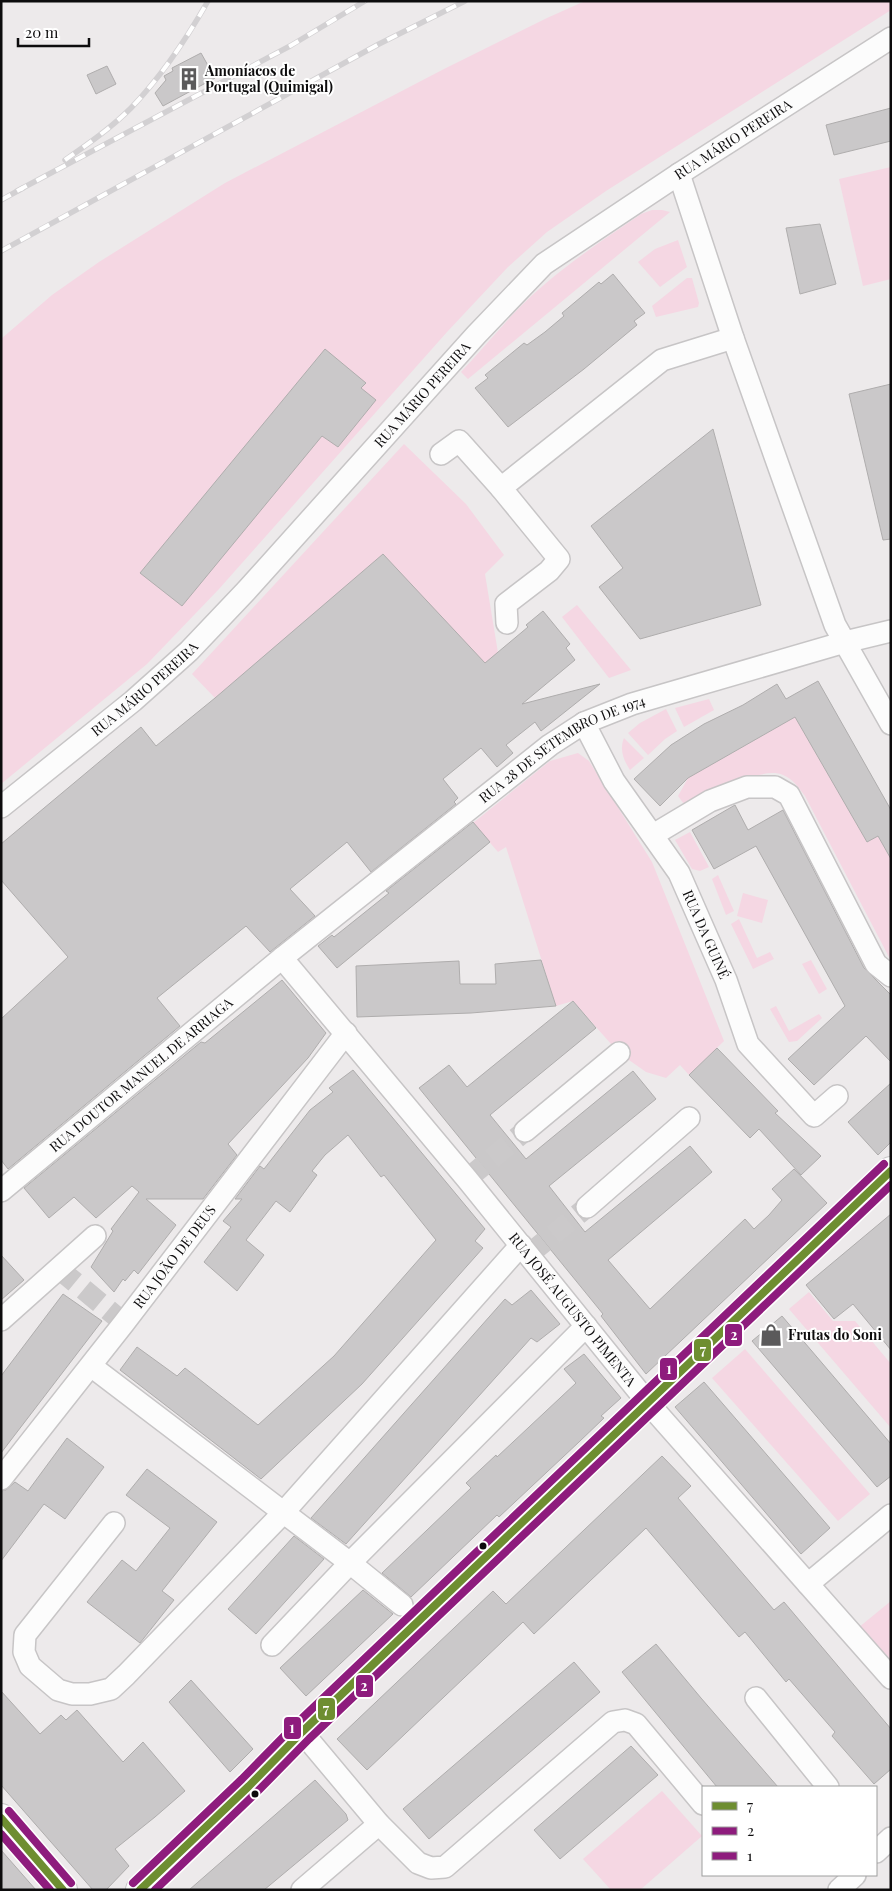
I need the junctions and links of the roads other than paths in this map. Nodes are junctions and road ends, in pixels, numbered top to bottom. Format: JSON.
{"nodes":[{"id":1,"x":891,"y":38,"type":"edge"},
{"id":2,"x":679,"y":174,"type":"junction"},
{"id":3,"x":732,"y":338,"type":"junction"},
{"id":4,"x":441,"y":454,"type":"dead end"},
{"id":5,"x":501,"y":488,"type":"junction"},
{"id":6,"x":507,"y":623,"type":"dead end"},
{"id":7,"x":891,"y":631,"type":"edge"},
{"id":8,"x":845,"y":642,"type":"junction"},
{"id":9,"x":584,"y":723,"type":"junction"},
{"id":10,"x":891,"y":724,"type":"edge"},
{"id":11,"x":1,"y":807,"type":"edge"},
{"id":12,"x":653,"y":835,"type":"junction"},
{"id":13,"x":282,"y":958,"type":"junction"},
{"id":14,"x":891,"y":976,"type":"edge"},
{"id":15,"x":346,"y":1034,"type":"junction"},
{"id":16,"x":619,"y":1053,"type":"dead end"},
{"id":17,"x":837,"y":1096,"type":"dead end"},
{"id":18,"x":689,"y":1118,"type":"dead end"},
{"id":19,"x":525,"y":1131,"type":"tunnel mouth"},
{"id":20,"x":891,"y":1171,"type":"edge"},
{"id":21,"x":1,"y":1191,"type":"edge"},
{"id":22,"x":587,"y":1207,"type":"tunnel mouth"},
{"id":23,"x":95,"y":1236,"type":"dead end"},
{"id":24,"x":521,"y":1245,"type":"junction"},
{"id":25,"x":1,"y":1320,"type":"edge"},
{"id":26,"x":586,"y":1326,"type":"junction"},
{"id":27,"x":91,"y":1366,"type":"junction"},
{"id":28,"x":648,"y":1403,"type":"junction"},
{"id":29,"x":1,"y":1479,"type":"edge"},
{"id":30,"x":283,"y":1512,"type":"junction"},
{"id":31,"x":891,"y":1515,"type":"edge"},
{"id":32,"x":114,"y":1523,"type":"dead end"},
{"id":33,"x":350,"y":1563,"type":"junction"},
{"id":34,"x":808,"y":1584,"type":"junction"},
{"id":35,"x":402,"y":1606,"type":"dead end"},
{"id":36,"x":272,"y":1645,"type":"dead end"},
{"id":37,"x":891,"y":1678,"type":"edge"},
{"id":38,"x":756,"y":1698,"type":"dead end"},
{"id":39,"x":302,"y":1732,"type":"junction"},
{"id":40,"x":827,"y":1786,"type":"edge"},
{"id":41,"x":702,"y":1803,"type":"edge"},
{"id":42,"x":1,"y":1818,"type":"edge"},
{"id":43,"x":379,"y":1824,"type":"junction"},
{"id":44,"x":63,"y":1890,"type":"edge"},
{"id":45,"x":140,"y":1890,"type":"edge"},
{"id":46,"x":302,"y":1890,"type":"edge"}],
"edges":[{"from":1,"to":2,"type":"street","name":"RUA MÁRIO PEREIRA"},
{"from":2,"to":3,"type":"street"},
{"from":2,"to":11,"type":"street","name":"RUA MÁRIO PEREIRA"},
{"from":3,"to":5,"type":"street"},
{"from":3,"to":8,"type":"street"},
{"from":4,"to":5,"type":"street"},
{"from":5,"to":6,"type":"street"},
{"from":7,"to":8,"type":"street","name":"RUA 28 DE SETEMBRO DE 1974"},
{"from":8,"to":9,"type":"street","name":"RUA 28 DE SETEMBRO DE 1974"},
{"from":8,"to":10,"type":"street"},
{"from":9,"to":12,"type":"street","name":"RUA DA GUINÉ"},
{"from":9,"to":13,"type":"street","name":"RUA 28 DE SETEMBRO DE 1974"},
{"from":12,"to":14,"type":"street"},
{"from":12,"to":17,"type":"street","name":"RUA DA GUINÉ"},
{"from":13,"to":15,"type":"street","name":"RUA JOSÉ AUGUSTO PIMENTA"},
{"from":13,"to":21,"type":"street","name":"RUA DOUTOR MANUEL DE ARRIAGA"},
{"from":15,"to":24,"type":"street","name":"RUA JOSÉ AUGUSTO PIMENTA"},
{"from":15,"to":27,"type":"street","name":"RUA JOÃO DE DEUS"},
{"from":16,"to":19,"type":"street"},
{"from":18,"to":22,"type":"street"},
{"from":20,"to":28,"type":"street"},
{"from":23,"to":25,"type":"street"},
{"from":24,"to":26,"type":"street","name":"RUA JOSÉ AUGUSTO PIMENTA"},
{"from":24,"to":30,"type":"street"},
{"from":26,"to":28,"type":"street","name":"RUA JOSÉ AUGUSTO PIMENTA"},
{"from":26,"to":33,"type":"street"},
{"from":27,"to":29,"type":"street","name":"RUA JOÃO DE DEUS"},
{"from":27,"to":30,"type":"street"},
{"from":28,"to":34,"type":"street","name":"RUA JOSÉ AUGUSTO PIMENTA"},
{"from":28,"to":39,"type":"street"},
{"from":30,"to":32,"type":"street"},
{"from":30,"to":33,"type":"street"},
{"from":31,"to":34,"type":"street"},
{"from":33,"to":35,"type":"street"},
{"from":33,"to":36,"type":"street"},
{"from":34,"to":37,"type":"street","name":"RUA JOSÉ AUGUSTO PIMENTA"},
{"from":38,"to":40,"type":"street"},
{"from":39,"to":43,"type":"street"},
{"from":39,"to":45,"type":"street"},
{"from":41,"to":43,"type":"street"},
{"from":42,"to":44,"type":"street"},
{"from":43,"to":46,"type":"street"}]}
